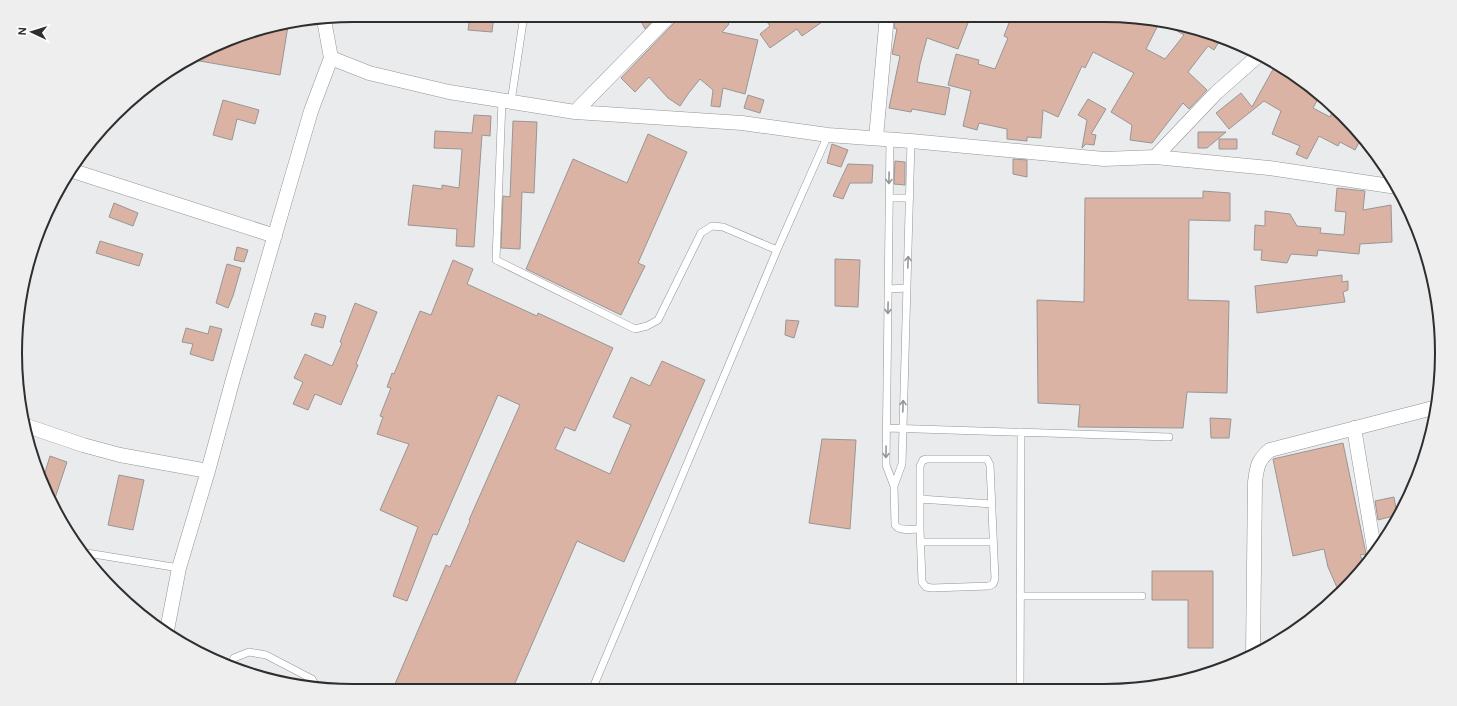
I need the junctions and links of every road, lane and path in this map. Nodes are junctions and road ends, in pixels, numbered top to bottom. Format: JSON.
{"nodes":[{"id":1,"x":523,"y":22,"type":"edge"},
{"id":2,"x":663,"y":22,"type":"edge"},
{"id":3,"x":887,"y":22,"type":"edge"},
{"id":4,"x":325,"y":24,"type":"edge"},
{"id":5,"x":331,"y":58,"type":"junction"},
{"id":6,"x":1254,"y":58,"type":"edge"},
{"id":7,"x":506,"y":101,"type":"junction"},
{"id":8,"x":575,"y":112,"type":"junction"},
{"id":9,"x":828,"y":135,"type":"junction"},
{"id":10,"x":883,"y":139,"type":"junction"},
{"id":11,"x":911,"y":141,"type":"junction"},
{"id":12,"x":1155,"y":157,"type":"junction"},
{"id":13,"x":76,"y":172,"type":"edge"},
{"id":14,"x":1390,"y":186,"type":"edge"},
{"id":15,"x":889,"y":198,"type":"junction"},
{"id":16,"x":910,"y":198,"type":"junction"},
{"id":17,"x":275,"y":236,"type":"junction"},
{"id":18,"x":777,"y":250,"type":"junction"},
{"id":19,"x":907,"y":288,"type":"junction"},
{"id":20,"x":888,"y":289,"type":"junction"},
{"id":21,"x":1430,"y":409,"type":"edge"},
{"id":22,"x":30,"y":427,"type":"edge"},
{"id":23,"x":886,"y":428,"type":"junction"},
{"id":24,"x":1354,"y":428,"type":"junction"},
{"id":25,"x":903,"y":429,"type":"junction"},
{"id":26,"x":1021,"y":432,"type":"junction"},
{"id":27,"x":1169,"y":437,"type":"dead end"},
{"id":28,"x":208,"y":471,"type":"junction"},
{"id":29,"x":894,"y":486,"type":"junction"},
{"id":30,"x":920,"y":499,"type":"junction"},
{"id":31,"x":992,"y":504,"type":"junction"},
{"id":32,"x":920,"y":529,"type":"junction"},
{"id":33,"x":921,"y":542,"type":"junction"},
{"id":34,"x":993,"y":542,"type":"junction"},
{"id":35,"x":1374,"y":545,"type":"edge"},
{"id":36,"x":89,"y":553,"type":"edge"},
{"id":37,"x":179,"y":568,"type":"junction"},
{"id":38,"x":1020,"y":596,"type":"junction"},
{"id":39,"x":1142,"y":596,"type":"dead end"},
{"id":40,"x":168,"y":627,"type":"edge"},
{"id":41,"x":1253,"y":648,"type":"edge"},
{"id":42,"x":233,"y":661,"type":"edge"},
{"id":43,"x":313,"y":681,"type":"edge"},
{"id":44,"x":595,"y":684,"type":"edge"},
{"id":45,"x":1020,"y":684,"type":"edge"}],
"edges":[{"from":1,"to":7,"type":"lane"},
{"from":2,"to":8,"type":"street"},
{"from":3,"to":10,"type":"street"},
{"from":4,"to":5,"type":"street"},
{"from":5,"to":7,"type":"street"},
{"from":5,"to":17,"type":"street"},
{"from":6,"to":12,"type":"street"},
{"from":7,"to":8,"type":"street"},
{"from":7,"to":18,"type":"lane"},
{"from":8,"to":9,"type":"street"},
{"from":9,"to":10,"type":"street"},
{"from":9,"to":18,"type":"lane"},
{"from":10,"to":11,"type":"street"},
{"from":10,"to":15,"type":"lane","one_way":true},
{"from":11,"to":12,"type":"street"},
{"from":11,"to":16,"type":"lane"},
{"from":12,"to":14,"type":"street"},
{"from":13,"to":17,"type":"street"},
{"from":15,"to":16,"type":"lane"},
{"from":15,"to":20,"type":"lane"},
{"from":19,"to":16,"type":"lane","one_way":true},
{"from":17,"to":28,"type":"street"},
{"from":18,"to":44,"type":"lane"},
{"from":19,"to":20,"type":"lane"},
{"from":25,"to":19,"type":"lane","one_way":true},
{"from":20,"to":23,"type":"lane","one_way":true},
{"from":21,"to":24,"type":"street"},
{"from":22,"to":28,"type":"street"},
{"from":23,"to":25,"type":"lane"},
{"from":23,"to":29,"type":"lane","one_way":true},
{"from":24,"to":35,"type":"street"},
{"from":24,"to":41,"type":"street"},
{"from":25,"to":26,"type":"lane"},
{"from":25,"to":29,"type":"lane"},
{"from":26,"to":27,"type":"lane"},
{"from":26,"to":38,"type":"lane"},
{"from":28,"to":37,"type":"street"},
{"from":29,"to":32,"type":"lane"},
{"from":30,"to":31,"type":"lane"},
{"from":30,"to":31,"type":"lane"},
{"from":30,"to":32,"type":"lane"},
{"from":31,"to":34,"type":"lane"},
{"from":32,"to":33,"type":"lane"},
{"from":33,"to":34,"type":"lane"},
{"from":33,"to":34,"type":"lane"},
{"from":36,"to":37,"type":"lane"},
{"from":37,"to":40,"type":"street"},
{"from":38,"to":39,"type":"lane"},
{"from":38,"to":45,"type":"lane"},
{"from":42,"to":43,"type":"lane"}]}
